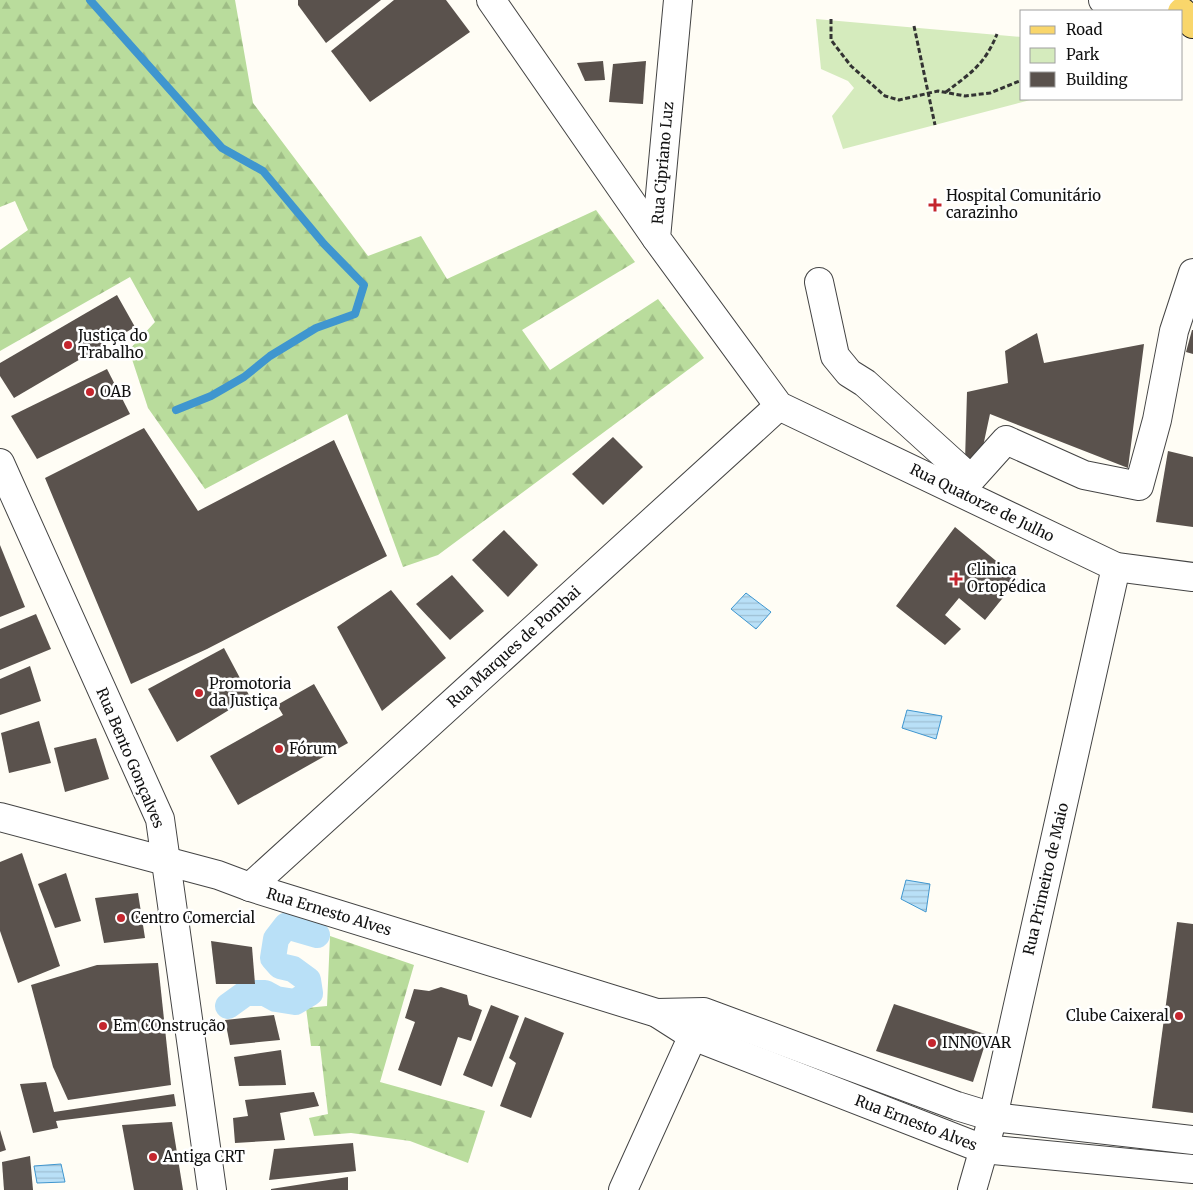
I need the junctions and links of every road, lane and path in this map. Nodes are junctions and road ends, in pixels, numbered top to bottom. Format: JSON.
{"nodes":[{"id":1,"x":491,"y":0,"type":"edge"},
{"id":2,"x":678,"y":0,"type":"edge"},
{"id":3,"x":1103,"y":0,"type":"edge"},
{"id":4,"x":1181,"y":10,"type":"edge"},
{"id":5,"x":830,"y":19,"type":"dead end"},
{"id":6,"x":914,"y":26,"type":"dead end"},
{"id":7,"x":997,"y":34,"type":"dead end"},
{"id":8,"x":1020,"y":81,"type":"edge"},
{"id":9,"x":927,"y":92,"type":"junction"},
{"id":10,"x":946,"y":92,"type":"junction"},
{"id":11,"x":935,"y":125,"type":"dead end"},
{"id":12,"x":656,"y":238,"type":"junction"},
{"id":13,"x":1193,"y":273,"type":"edge"},
{"id":14,"x":819,"y":282,"type":"dead end"},
{"id":15,"x":779,"y":406,"type":"junction"},
{"id":16,"x":0,"y":463,"type":"edge"},
{"id":17,"x":969,"y":487,"type":"junction"},
{"id":18,"x":9,"y":506,"type":"edge"},
{"id":19,"x":1116,"y":567,"type":"junction"},
{"id":20,"x":1193,"y":577,"type":"edge"},
{"id":21,"x":0,"y":817,"type":"edge"},
{"id":22,"x":167,"y":860,"type":"junction"},
{"id":23,"x":250,"y":887,"type":"junction"},
{"id":24,"x":704,"y":1012,"type":"junction"},
{"id":25,"x":657,"y":1014,"type":"junction"},
{"id":26,"x":693,"y":1036,"type":"junction"},
{"id":27,"x":790,"y":1044,"type":"junction"},
{"id":28,"x":780,"y":1070,"type":"junction"},
{"id":29,"x":993,"y":1117,"type":"junction"},
{"id":30,"x":1141,"y":1133,"type":"junction"},
{"id":31,"x":1193,"y":1140,"type":"edge"},
{"id":32,"x":983,"y":1149,"type":"junction"},
{"id":33,"x":1139,"y":1162,"type":"junction"},
{"id":34,"x":1193,"y":1169,"type":"edge"},
{"id":35,"x":212,"y":1190,"type":"edge"},
{"id":36,"x":623,"y":1190,"type":"edge"},
{"id":37,"x":972,"y":1190,"type":"edge"}],
"edges":[{"from":1,"to":12,"type":"street"},
{"from":2,"to":12,"type":"street","name":"Rua Cipriano Luz"},
{"from":3,"to":4,"type":"street"},
{"from":5,"to":9,"type":"path"},
{"from":6,"to":9,"type":"path"},
{"from":7,"to":10,"type":"path"},
{"from":8,"to":10,"type":"path"},
{"from":9,"to":10,"type":"path"},
{"from":9,"to":11,"type":"path"},
{"from":12,"to":15,"type":"street","name":"Rua Cipriano Luz"},
{"from":13,"to":17,"type":"street"},
{"from":14,"to":17,"type":"street"},
{"from":15,"to":17,"type":"street","name":"Rua Quatorze de Julho"},
{"from":15,"to":23,"type":"street","name":"Rua Marques de Pombai"},
{"from":16,"to":18,"type":"street","name":"Rua Bento Gonçalves"},
{"from":17,"to":19,"type":"street","name":"Rua Quatorze de Julho"},
{"from":18,"to":22,"type":"street","name":"Rua Bento Gonçalves"},
{"from":19,"to":20,"type":"street","name":"Rua Quatorze de Julho"},
{"from":19,"to":29,"type":"street","name":"Rua Primeiro de Maio"},
{"from":21,"to":22,"type":"street","name":"Rua Ernesto Alves"},
{"from":22,"to":23,"type":"street","name":"Rua Ernesto Alves"},
{"from":22,"to":35,"type":"street","name":"Rua Bento Gonçalves"},
{"from":23,"to":25,"type":"street","name":"Rua Ernesto Alves"},
{"from":24,"to":25,"type":"street","name":"Rua Ernesto Alves"},
{"from":24,"to":26,"type":"street"},
{"from":24,"to":27,"type":"street","name":"Rua Ernesto Alves"},
{"from":25,"to":26,"type":"street","name":"Rua Ernesto Alves"},
{"from":26,"to":28,"type":"street","name":"Rua Ernesto Alves"},
{"from":26,"to":36,"type":"street"},
{"from":27,"to":28,"type":"street"},
{"from":27,"to":29,"type":"street","name":"Rua Ernesto Alves"},
{"from":28,"to":32,"type":"street","name":"Rua Ernesto Alves"},
{"from":29,"to":30,"type":"street","name":"Rua Ernesto Alves"},
{"from":29,"to":32,"type":"street","name":"Rua Primeiro de Maio"},
{"from":30,"to":31,"type":"street","name":"Rua Ernesto Alves"},
{"from":30,"to":33,"type":"street"},
{"from":32,"to":33,"type":"street","name":"Rua Ernesto Alves"},
{"from":32,"to":37,"type":"street","name":"Rua Primeiro de Maio"},
{"from":33,"to":34,"type":"street","name":"Rua Ernesto Alves"}]}
